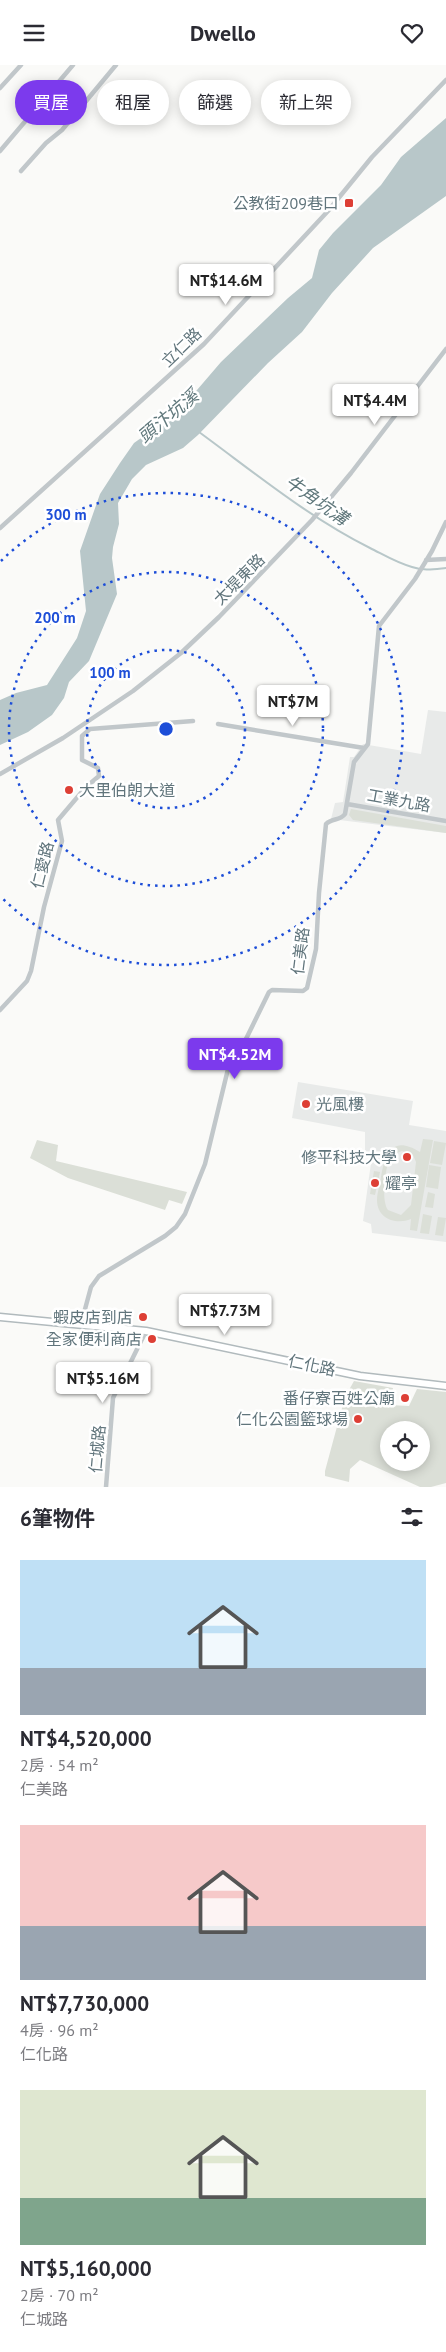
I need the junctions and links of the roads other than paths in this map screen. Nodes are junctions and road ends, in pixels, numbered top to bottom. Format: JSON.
{"nodes":[{"id":1,"x":21,"y":65,"type":"edge"},
{"id":2,"x":73,"y":65,"type":"edge"},
{"id":3,"x":116,"y":65,"type":"edge"},
{"id":4,"x":446,"y":80,"type":"edge"},
{"id":5,"x":0,"y":88,"type":"edge"},
{"id":6,"x":0,"y":151,"type":"edge"},
{"id":7,"x":21,"y":171,"type":"dead end"},
{"id":8,"x":446,"y":349,"type":"edge"},
{"id":9,"x":446,"y":522,"type":"edge"},
{"id":10,"x":0,"y":528,"type":"edge"},
{"id":11,"x":446,"y":559,"type":"edge"},
{"id":12,"x":425,"y":562,"type":"junction"},
{"id":13,"x":193,"y":721,"type":"dead end"},
{"id":14,"x":218,"y":724,"type":"dead end"},
{"id":15,"x":364,"y":748,"type":"junction"},
{"id":16,"x":0,"y":774,"type":"edge"},
{"id":17,"x":347,"y":804,"type":"junction"},
{"id":18,"x":446,"y":821,"type":"edge"},
{"id":19,"x":0,"y":1010,"type":"edge"},
{"id":20,"x":0,"y":1317,"type":"edge"},
{"id":21,"x":81,"y":1323,"type":"junction"},
{"id":22,"x":146,"y":1331,"type":"junction"},
{"id":23,"x":446,"y":1386,"type":"edge"},
{"id":24,"x":106,"y":1487,"type":"edge"}],
"edges":[{"from":1,"to":5,"type":"street"},
{"from":2,"to":6,"type":"street"},
{"from":3,"to":7,"type":"street"},
{"from":4,"to":10,"type":"street","name":"立仁路"},
{"from":8,"to":16,"type":"street","name":"太堤東路"},
{"from":9,"to":12,"type":"street"},
{"from":11,"to":12,"type":"street"},
{"from":12,"to":15,"type":"street"},
{"from":13,"to":19,"type":"street","name":"仁愛路"},
{"from":14,"to":15,"type":"street"},
{"from":15,"to":17,"type":"street"},
{"from":17,"to":18,"type":"street","name":"工業九路"},
{"from":17,"to":21,"type":"street","name":"仁美路"},
{"from":20,"to":21,"type":"main road","name":"仁化路"},
{"from":21,"to":22,"type":"main road","name":"仁化路"},
{"from":22,"to":23,"type":"main road","name":"仁化路"},
{"from":22,"to":24,"type":"street","name":"仁城路"}]}
